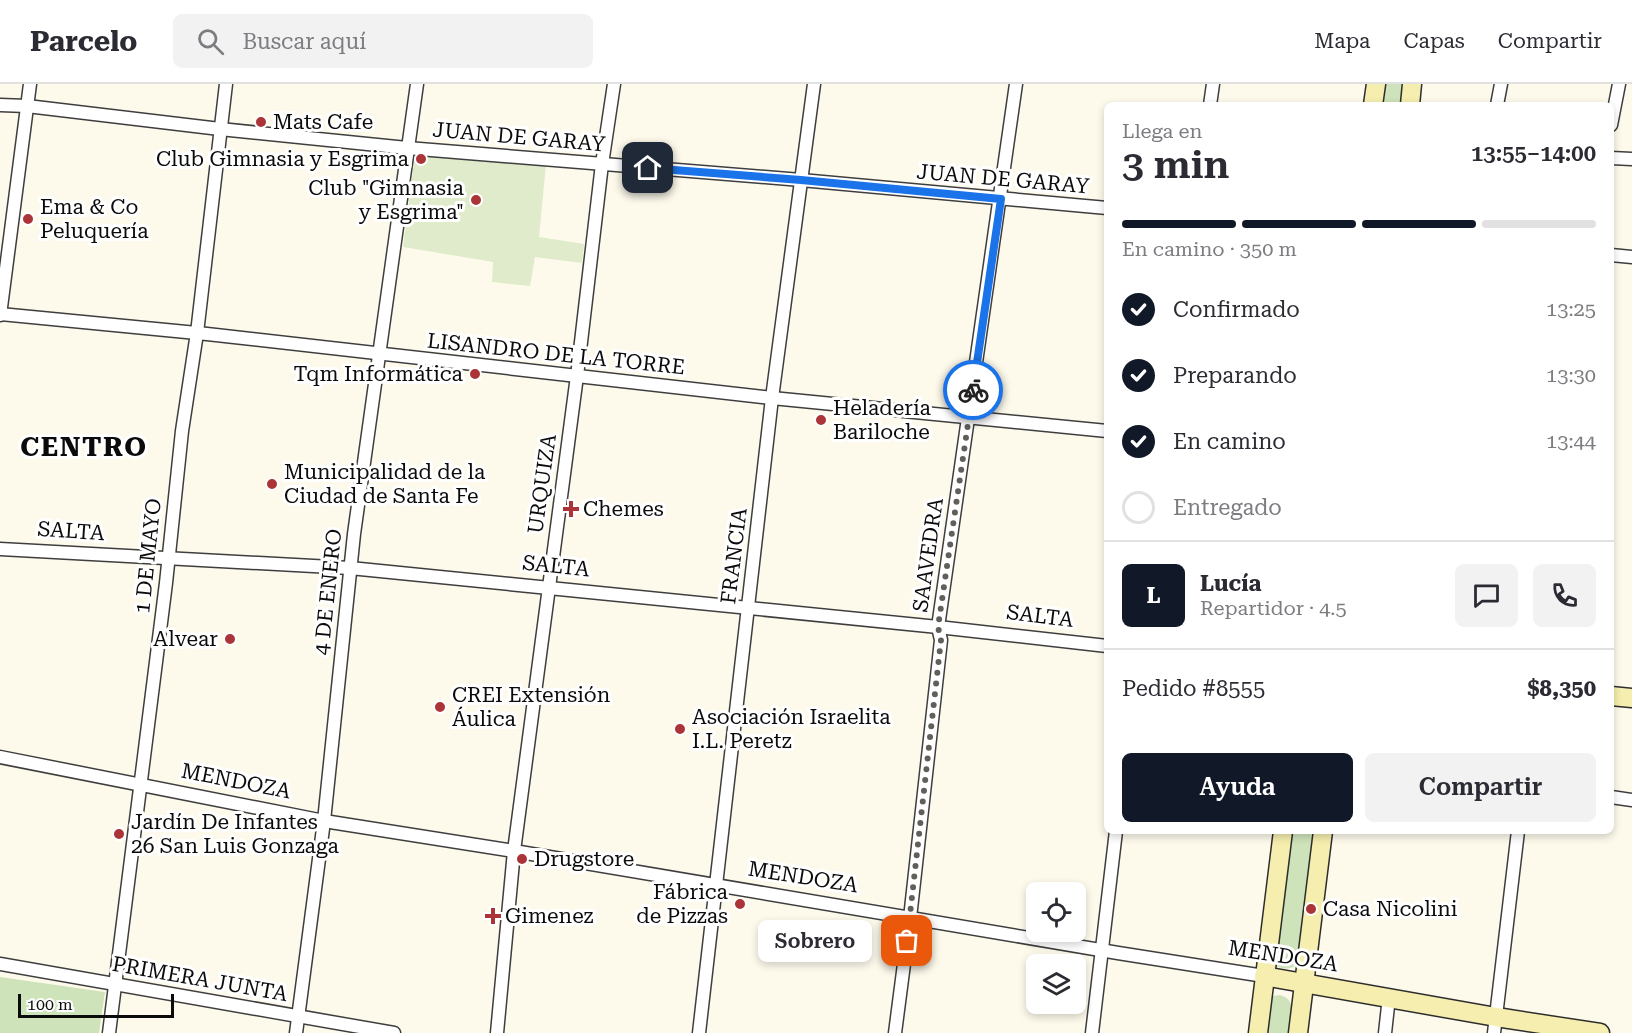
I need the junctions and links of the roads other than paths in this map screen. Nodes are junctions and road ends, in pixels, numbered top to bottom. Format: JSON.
{"nodes":[{"id":1,"x":30,"y":84,"type":"edge"},
{"id":2,"x":226,"y":84,"type":"edge"},
{"id":3,"x":417,"y":84,"type":"edge"},
{"id":4,"x":614,"y":84,"type":"edge"},
{"id":5,"x":814,"y":84,"type":"edge"},
{"id":6,"x":1016,"y":84,"type":"edge"},
{"id":7,"x":1213,"y":84,"type":"edge"},
{"id":8,"x":1376,"y":84,"type":"edge"},
{"id":9,"x":1412,"y":84,"type":"edge"},
{"id":10,"x":1501,"y":84,"type":"edge"},
{"id":11,"x":1619,"y":84,"type":"edge"},
{"id":12,"x":1210,"y":102,"type":"edge"},
{"id":13,"x":1373,"y":102,"type":"edge"},
{"id":14,"x":1410,"y":102,"type":"edge"},
{"id":15,"x":1498,"y":102,"type":"edge"},
{"id":16,"x":0,"y":105,"type":"edge"},
{"id":17,"x":27,"y":106,"type":"junction"},
{"id":18,"x":1614,"y":110,"type":"edge"},
{"id":19,"x":220,"y":129,"type":"junction"},
{"id":20,"x":407,"y":148,"type":"junction"},
{"id":21,"x":1614,"y":158,"type":"edge"},
{"id":22,"x":1632,"y":159,"type":"edge"},
{"id":23,"x":602,"y":164,"type":"junction"},
{"id":24,"x":801,"y":180,"type":"junction"},
{"id":25,"x":1001,"y":199,"type":"junction"},
{"id":26,"x":1104,"y":208,"type":"edge"},
{"id":27,"x":1614,"y":255,"type":"edge"},
{"id":28,"x":1632,"y":257,"type":"edge"},
{"id":29,"x":0,"y":315,"type":"edge"},
{"id":30,"x":197,"y":333,"type":"junction"},
{"id":31,"x":380,"y":354,"type":"junction"},
{"id":32,"x":577,"y":375,"type":"junction"},
{"id":33,"x":772,"y":398,"type":"junction"},
{"id":34,"x":969,"y":417,"type":"junction"},
{"id":35,"x":1104,"y":431,"type":"edge"},
{"id":36,"x":0,"y":549,"type":"edge"},
{"id":37,"x":168,"y":559,"type":"junction"},
{"id":38,"x":350,"y":568,"type":"junction"},
{"id":39,"x":548,"y":588,"type":"junction"},
{"id":40,"x":748,"y":608,"type":"junction"},
{"id":41,"x":938,"y":627,"type":"junction"},
{"id":42,"x":1104,"y":646,"type":"edge"},
{"id":43,"x":1614,"y":696,"type":"edge"},
{"id":44,"x":1632,"y":698,"type":"edge"},
{"id":45,"x":0,"y":757,"type":"edge"},
{"id":46,"x":141,"y":786,"type":"junction"},
{"id":47,"x":1614,"y":797,"type":"edge"},
{"id":48,"x":1632,"y":800,"type":"edge"},
{"id":49,"x":324,"y":820,"type":"junction"},
{"id":50,"x":1116,"y":834,"type":"edge"},
{"id":51,"x":1282,"y":834,"type":"edge"},
{"id":52,"x":1323,"y":834,"type":"edge"},
{"id":53,"x":1518,"y":834,"type":"edge"},
{"id":54,"x":514,"y":851,"type":"junction"},
{"id":55,"x":715,"y":886,"type":"junction"},
{"id":56,"x":910,"y":918,"type":"junction"},
{"id":57,"x":1101,"y":950,"type":"junction"},
{"id":58,"x":0,"y":964,"type":"edge"},
{"id":59,"x":1264,"y":976,"type":"junction"},
{"id":60,"x":1305,"y":982,"type":"junction"},
{"id":61,"x":116,"y":985,"type":"junction"},
{"id":62,"x":1389,"y":997,"type":"junction"},
{"id":63,"x":298,"y":1016,"type":"junction"},
{"id":64,"x":1495,"y":1025,"type":"edge"},
{"id":65,"x":110,"y":1033,"type":"edge"},
{"id":66,"x":296,"y":1033,"type":"edge"},
{"id":67,"x":394,"y":1033,"type":"edge"},
{"id":68,"x":497,"y":1033,"type":"edge"},
{"id":69,"x":699,"y":1033,"type":"edge"},
{"id":70,"x":895,"y":1033,"type":"edge"},
{"id":71,"x":1092,"y":1033,"type":"edge"},
{"id":72,"x":1258,"y":1033,"type":"edge"},
{"id":73,"x":1299,"y":1033,"type":"edge"},
{"id":74,"x":1385,"y":1033,"type":"edge"},
{"id":75,"x":1600,"y":1033,"type":"edge"}],
"edges":[{"from":1,"to":17,"type":"street"},
{"from":2,"to":19,"type":"street","name":"1 DE MAYO"},
{"from":3,"to":20,"type":"street","name":"4 DE ENERO"},
{"from":4,"to":23,"type":"street","name":"URQUIZA"},
{"from":5,"to":24,"type":"street","name":"FRANCIA"},
{"from":6,"to":25,"type":"street","name":"SAAVEDRA"},
{"from":7,"to":12,"type":"street"},
{"from":8,"to":13,"type":"main road"},
{"from":9,"to":14,"type":"main road"},
{"from":10,"to":15,"type":"street"},
{"from":11,"to":18,"type":"street"},
{"from":16,"to":17,"type":"street","name":"JUAN DE GARAY"},
{"from":17,"to":19,"type":"street","name":"JUAN DE GARAY"},
{"from":17,"to":29,"type":"street"},
{"from":19,"to":20,"type":"street","name":"JUAN DE GARAY"},
{"from":19,"to":30,"type":"street","name":"1 DE MAYO"},
{"from":20,"to":23,"type":"street","name":"JUAN DE GARAY"},
{"from":20,"to":31,"type":"street","name":"4 DE ENERO"},
{"from":21,"to":22,"type":"street"},
{"from":23,"to":24,"type":"street","name":"JUAN DE GARAY"},
{"from":23,"to":32,"type":"street","name":"URQUIZA"},
{"from":24,"to":25,"type":"street","name":"JUAN DE GARAY"},
{"from":24,"to":33,"type":"street","name":"FRANCIA"},
{"from":25,"to":26,"type":"street","name":"JUAN DE GARAY"},
{"from":25,"to":34,"type":"street","name":"SAAVEDRA"},
{"from":27,"to":28,"type":"street"},
{"from":29,"to":30,"type":"street","name":"LISANDRO DE LA TORRE"},
{"from":30,"to":31,"type":"street","name":"LISANDRO DE LA TORRE"},
{"from":30,"to":37,"type":"street","name":"1 DE MAYO"},
{"from":31,"to":32,"type":"street","name":"LISANDRO DE LA TORRE"},
{"from":31,"to":38,"type":"street","name":"4 DE ENERO"},
{"from":32,"to":33,"type":"street","name":"LISANDRO DE LA TORRE"},
{"from":32,"to":39,"type":"street","name":"URQUIZA"},
{"from":33,"to":34,"type":"street","name":"LISANDRO DE LA TORRE"},
{"from":33,"to":40,"type":"street","name":"FRANCIA"},
{"from":34,"to":35,"type":"street","name":"LISANDRO DE LA TORRE"},
{"from":34,"to":41,"type":"street","name":"SAAVEDRA"},
{"from":36,"to":37,"type":"street","name":"SALTA"},
{"from":37,"to":38,"type":"street","name":"SALTA"},
{"from":37,"to":46,"type":"street","name":"1 DE MAYO"},
{"from":38,"to":39,"type":"street","name":"SALTA"},
{"from":38,"to":49,"type":"street","name":"4 DE ENERO"},
{"from":39,"to":40,"type":"street","name":"SALTA"},
{"from":39,"to":54,"type":"street","name":"URQUIZA"},
{"from":40,"to":41,"type":"street","name":"SALTA"},
{"from":40,"to":55,"type":"street","name":"FRANCIA"},
{"from":41,"to":42,"type":"street","name":"SALTA"},
{"from":41,"to":56,"type":"street","name":"SAAVEDRA"},
{"from":43,"to":44,"type":"main road"},
{"from":45,"to":46,"type":"street","name":"MENDOZA"},
{"from":46,"to":49,"type":"street","name":"MENDOZA"},
{"from":46,"to":61,"type":"street","name":"1 DE MAYO"},
{"from":47,"to":48,"type":"street"},
{"from":49,"to":54,"type":"street","name":"MENDOZA"},
{"from":49,"to":63,"type":"street","name":"4 DE ENERO"},
{"from":50,"to":57,"type":"street"},
{"from":51,"to":59,"type":"main road"},
{"from":52,"to":60,"type":"main road"},
{"from":53,"to":64,"type":"street"},
{"from":54,"to":55,"type":"street","name":"MENDOZA"},
{"from":54,"to":68,"type":"street","name":"URQUIZA"},
{"from":55,"to":56,"type":"street","name":"MENDOZA"},
{"from":55,"to":69,"type":"street","name":"FRANCIA"},
{"from":56,"to":57,"type":"street","name":"MENDOZA"},
{"from":56,"to":70,"type":"street","name":"SAAVEDRA"},
{"from":57,"to":59,"type":"street","name":"MENDOZA"},
{"from":57,"to":71,"type":"street"},
{"from":58,"to":61,"type":"street","name":"PRIMERA JUNTA"},
{"from":59,"to":60,"type":"main road","name":"MENDOZA"},
{"from":59,"to":72,"type":"main road"},
{"from":60,"to":62,"type":"main road","name":"MENDOZA"},
{"from":60,"to":73,"type":"main road"},
{"from":61,"to":63,"type":"street","name":"PRIMERA JUNTA"},
{"from":61,"to":65,"type":"street","name":"1 DE MAYO"},
{"from":62,"to":64,"type":"main road","name":"MENDOZA"},
{"from":62,"to":74,"type":"street"},
{"from":63,"to":66,"type":"street","name":"4 DE ENERO"},
{"from":63,"to":67,"type":"street","name":"PRIMERA JUNTA"},
{"from":64,"to":75,"type":"main road","name":"MENDOZA"}]}
